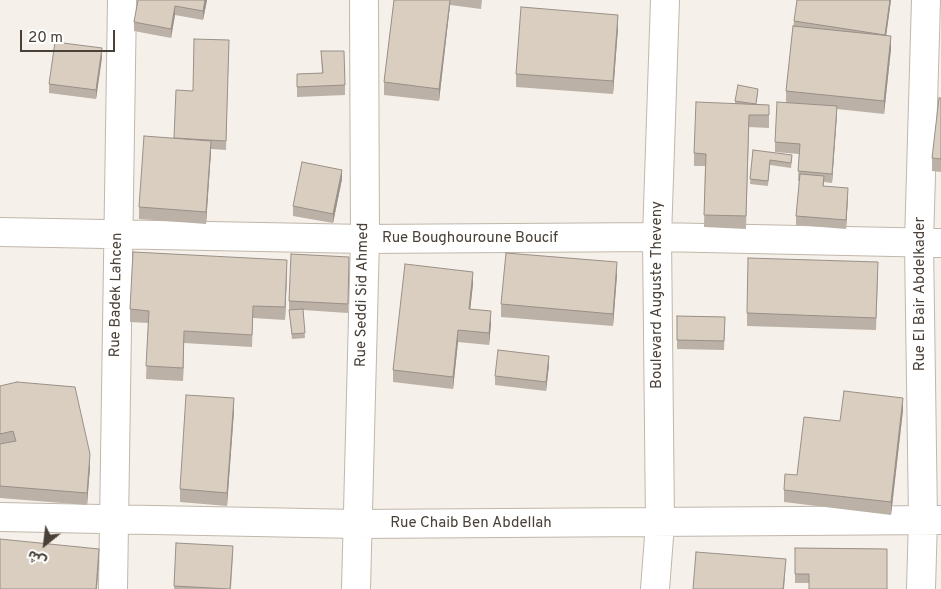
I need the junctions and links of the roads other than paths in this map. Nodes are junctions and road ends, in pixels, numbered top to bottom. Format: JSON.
{"nodes":[{"id":1,"x":122,"y":0,"type":"edge"},
{"id":2,"x":364,"y":0,"type":"edge"},
{"id":3,"x":665,"y":0,"type":"edge"},
{"id":4,"x":926,"y":0,"type":"edge"},
{"id":5,"x":0,"y":232,"type":"edge"},
{"id":6,"x":118,"y":236,"type":"junction"},
{"id":7,"x":657,"y":237,"type":"junction"},
{"id":8,"x":365,"y":240,"type":"junction"},
{"id":9,"x":930,"y":243,"type":"edge"},
{"id":10,"x":0,"y":517,"type":"edge"},
{"id":11,"x":115,"y":520,"type":"junction"},
{"id":12,"x":932,"y":520,"type":"edge"},
{"id":13,"x":357,"y":524,"type":"junction"},
{"id":14,"x":660,"y":524,"type":"junction"},
{"id":15,"x":113,"y":589,"type":"edge"},
{"id":16,"x":356,"y":589,"type":"edge"},
{"id":17,"x":655,"y":589,"type":"edge"},
{"id":18,"x":921,"y":589,"type":"edge"}],
"edges":[{"from":1,"to":6,"type":"street","name":"Rue Badek Lahcen"},
{"from":2,"to":8,"type":"street","name":"Rue Seddi Sid Ahmed"},
{"from":3,"to":7,"type":"street","name":"Boulevard Auguste Theveny"},
{"from":4,"to":9,"type":"street","name":"Rue El Bair Abdelkader"},
{"from":5,"to":6,"type":"street","name":"Rue Boughouroune Boucif"},
{"from":6,"to":8,"type":"street","name":"Rue Boughouroune Boucif"},
{"from":6,"to":11,"type":"street","name":"Rue Badek Lahcen"},
{"from":7,"to":8,"type":"street","name":"Rue Boughouroune Boucif"},
{"from":7,"to":9,"type":"street","name":"Rue Boughouroune Boucif"},
{"from":7,"to":14,"type":"street","name":"Boulevard Auguste Theveny"},
{"from":8,"to":13,"type":"street","name":"Rue Seddi Sid Ahmed"},
{"from":9,"to":12,"type":"street","name":"Rue El Bair Abdelkader"},
{"from":10,"to":11,"type":"street","name":"Rue Chaib Ben Abdellah"},
{"from":11,"to":13,"type":"street","name":"Rue Chaib Ben Abdellah"},
{"from":11,"to":15,"type":"street","name":"Rue Badek Lahcen"},
{"from":12,"to":14,"type":"street","name":"Rue Chaib Ben Abdellah"},
{"from":12,"to":18,"type":"street","name":"Rue El Bair Abdelkader"},
{"from":13,"to":14,"type":"street","name":"Rue Chaib Ben Abdellah"},
{"from":13,"to":16,"type":"street","name":"Rue Seddi Sid Ahmed"},
{"from":14,"to":17,"type":"street","name":"Boulevard Auguste Theveny"}]}
